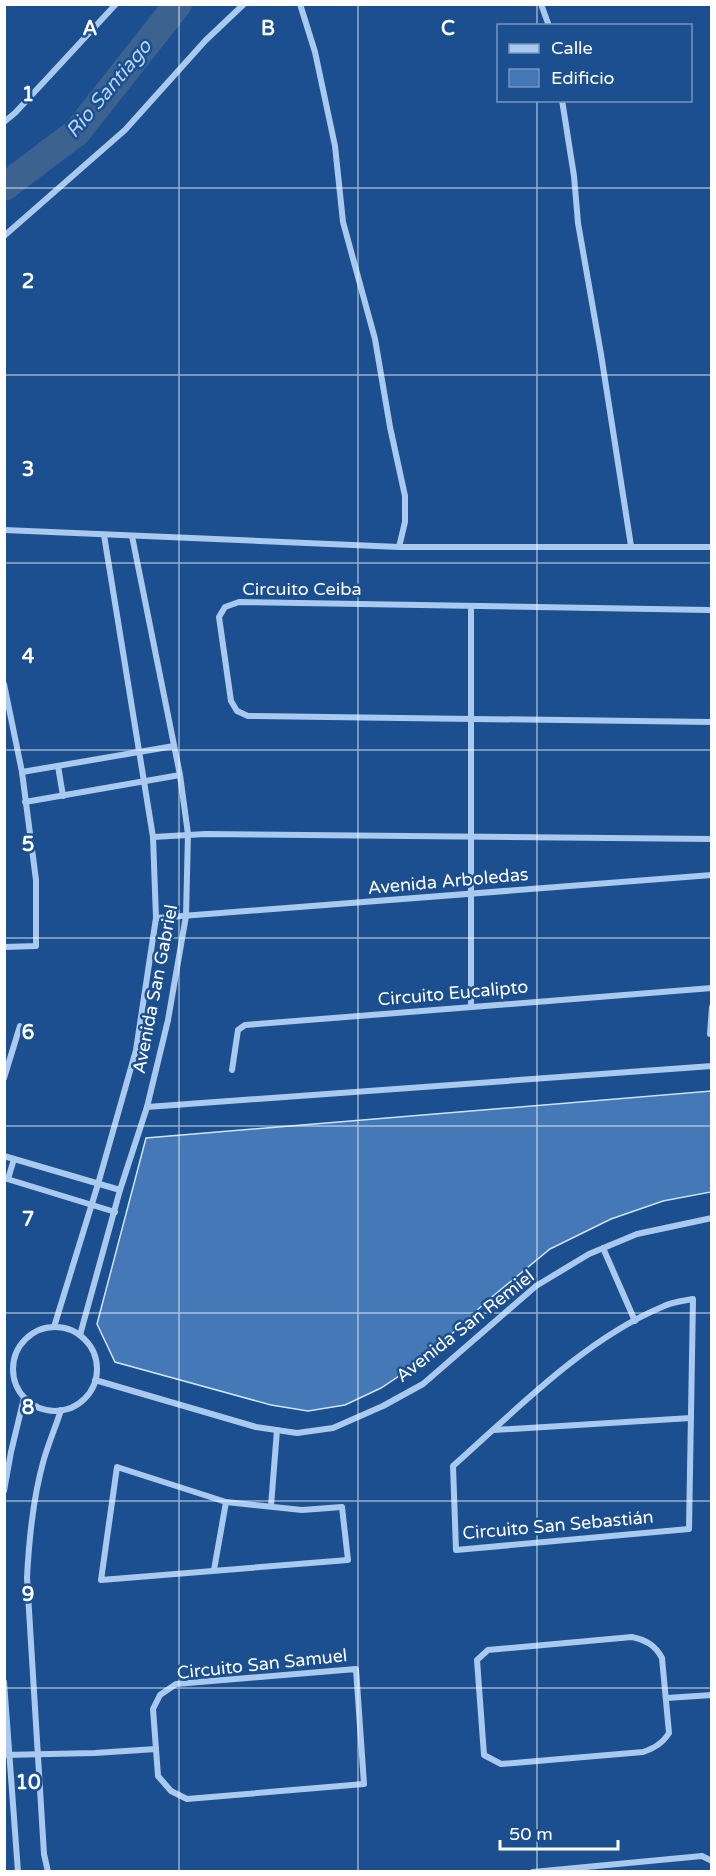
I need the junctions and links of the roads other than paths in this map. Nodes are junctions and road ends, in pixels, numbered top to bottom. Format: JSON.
{"nodes":[{"id":1,"x":116,"y":4,"type":"edge"},
{"id":2,"x":244,"y":4,"type":"edge"},
{"id":3,"x":300,"y":4,"type":"edge"},
{"id":4,"x":541,"y":4,"type":"edge"},
{"id":5,"x":548,"y":24,"type":"edge"},
{"id":6,"x":562,"y":102,"type":"edge"},
{"id":7,"x":4,"y":122,"type":"edge"},
{"id":8,"x":4,"y":236,"type":"edge"},
{"id":9,"x":4,"y":530,"type":"edge"},
{"id":10,"x":104,"y":535,"type":"junction"},
{"id":11,"x":132,"y":536,"type":"junction"},
{"id":12,"x":630,"y":546,"type":"junction"},
{"id":13,"x":399,"y":547,"type":"junction"},
{"id":14,"x":711,"y":547,"type":"edge"},
{"id":15,"x":471,"y":606,"type":"junction"},
{"id":16,"x":711,"y":611,"type":"edge"},
{"id":17,"x":4,"y":684,"type":"edge"},
{"id":18,"x":471,"y":719,"type":"junction"},
{"id":19,"x":711,"y":722,"type":"edge"},
{"id":20,"x":174,"y":746,"type":"junction"},
{"id":21,"x":141,"y":752,"type":"junction"},
{"id":22,"x":58,"y":766,"type":"junction"},
{"id":23,"x":22,"y":772,"type":"junction"},
{"id":24,"x":180,"y":775,"type":"junction"},
{"id":25,"x":146,"y":781,"type":"junction"},
{"id":26,"x":63,"y":796,"type":"junction"},
{"id":27,"x":26,"y":802,"type":"junction"},
{"id":28,"x":188,"y":834,"type":"junction"},
{"id":29,"x":153,"y":837,"type":"junction"},
{"id":30,"x":471,"y":837,"type":"junction"},
{"id":31,"x":711,"y":839,"type":"edge"},
{"id":32,"x":711,"y":875,"type":"edge"},
{"id":33,"x":471,"y":894,"type":"junction"},
{"id":34,"x":186,"y":916,"type":"junction"},
{"id":35,"x":156,"y":918,"type":"junction"},
{"id":36,"x":4,"y":947,"type":"edge"},
{"id":37,"x":711,"y":988,"type":"edge"},
{"id":38,"x":471,"y":1007,"type":"junction"},
{"id":39,"x":711,"y":1007,"type":"edge"},
{"id":40,"x":20,"y":1026,"type":"dead end"},
{"id":41,"x":710,"y":1034,"type":"edge"},
{"id":42,"x":4,"y":1052,"type":"edge"},
{"id":43,"x":12,"y":1052,"type":"junction"},
{"id":44,"x":711,"y":1066,"type":"edge"},
{"id":45,"x":232,"y":1070,"type":"dead end"},
{"id":46,"x":4,"y":1078,"type":"edge"},
{"id":47,"x":147,"y":1107,"type":"junction"},
{"id":48,"x":4,"y":1156,"type":"edge"},
{"id":49,"x":14,"y":1159,"type":"junction"},
{"id":50,"x":6,"y":1179,"type":"edge"},
{"id":51,"x":98,"y":1184,"type":"junction"},
{"id":52,"x":120,"y":1190,"type":"junction"},
{"id":53,"x":91,"y":1205,"type":"junction"},
{"id":54,"x":115,"y":1212,"type":"junction"},
{"id":55,"x":711,"y":1218,"type":"edge"},
{"id":56,"x":603,"y":1248,"type":"junction"},
{"id":57,"x":635,"y":1321,"type":"junction"},
{"id":58,"x":54,"y":1327,"type":"junction"},
{"id":59,"x":80,"y":1335,"type":"junction"},
{"id":60,"x":4,"y":1357,"type":"edge"},
{"id":61,"x":13,"y":1360,"type":"junction"},
{"id":62,"x":95,"y":1380,"type":"junction"},
{"id":63,"x":24,"y":1398,"type":"junction"},
{"id":64,"x":62,"y":1410,"type":"junction"},
{"id":65,"x":691,"y":1418,"type":"junction"},
{"id":66,"x":277,"y":1430,"type":"junction"},
{"id":67,"x":494,"y":1430,"type":"junction"},
{"id":68,"x":4,"y":1491,"type":"edge"},
{"id":69,"x":226,"y":1502,"type":"junction"},
{"id":70,"x":271,"y":1506,"type":"junction"},
{"id":71,"x":214,"y":1570,"type":"junction"},
{"id":72,"x":4,"y":1682,"type":"edge"},
{"id":73,"x":711,"y":1695,"type":"edge"},
{"id":74,"x":667,"y":1698,"type":"junction"},
{"id":75,"x":156,"y":1749,"type":"junction"},
{"id":76,"x":7,"y":1755,"type":"edge"},
{"id":77,"x":38,"y":1755,"type":"junction"},
{"id":78,"x":711,"y":1861,"type":"edge"},
{"id":79,"x":18,"y":1872,"type":"edge"},
{"id":80,"x":48,"y":1872,"type":"edge"},
{"id":81,"x":533,"y":1872,"type":"edge"}],
"edges":[{"from":1,"to":7,"type":"street"},
{"from":2,"to":8,"type":"street"},
{"from":3,"to":13,"type":"street"},
{"from":4,"to":5,"type":"street"},
{"from":6,"to":12,"type":"street"},
{"from":9,"to":10,"type":"street"},
{"from":10,"to":11,"type":"street"},
{"from":10,"to":21,"type":"street","name":"Avenida San Gabriel"},
{"from":11,"to":13,"type":"street"},
{"from":11,"to":20,"type":"street","name":"Avenida San Gabriel"},
{"from":12,"to":13,"type":"street"},
{"from":12,"to":14,"type":"street"},
{"from":15,"to":16,"type":"street","name":"Circuito Ceiba"},
{"from":15,"to":18,"type":"street"},
{"from":15,"to":18,"type":"street","name":"Circuito Ceiba"},
{"from":17,"to":23,"type":"street"},
{"from":18,"to":19,"type":"street","name":"Circuito Ceiba"},
{"from":18,"to":30,"type":"street"},
{"from":20,"to":21,"type":"street"},
{"from":20,"to":24,"type":"street","name":"Avenida San Gabriel"},
{"from":21,"to":22,"type":"street"},
{"from":21,"to":25,"type":"street","name":"Avenida San Gabriel"},
{"from":22,"to":23,"type":"street"},
{"from":22,"to":26,"type":"street"},
{"from":23,"to":27,"type":"street"},
{"from":24,"to":25,"type":"street"},
{"from":24,"to":28,"type":"street","name":"Avenida San Gabriel"},
{"from":25,"to":26,"type":"street"},
{"from":25,"to":29,"type":"street","name":"Avenida San Gabriel"},
{"from":26,"to":27,"type":"street"},
{"from":27,"to":36,"type":"street"},
{"from":28,"to":29,"type":"street","name":"Avenida Arboledas"},
{"from":28,"to":30,"type":"street","name":"Avenida Arboledas"},
{"from":28,"to":34,"type":"street","name":"Avenida San Gabriel"},
{"from":29,"to":35,"type":"street","name":"Avenida San Gabriel"},
{"from":30,"to":31,"type":"street","name":"Avenida Arboledas"},
{"from":30,"to":33,"type":"street"},
{"from":32,"to":33,"type":"street","name":"Avenida Arboledas"},
{"from":33,"to":34,"type":"street","name":"Avenida Arboledas"},
{"from":33,"to":38,"type":"street"},
{"from":34,"to":35,"type":"street","name":"Avenida Arboledas"},
{"from":34,"to":47,"type":"street","name":"Avenida San Gabriel"},
{"from":35,"to":51,"type":"street","name":"Avenida San Gabriel"},
{"from":37,"to":38,"type":"street","name":"Circuito Eucalipto"},
{"from":38,"to":45,"type":"street","name":"Circuito Eucalipto"},
{"from":39,"to":41,"type":"street"},
{"from":40,"to":43,"type":"street"},
{"from":42,"to":43,"type":"street"},
{"from":43,"to":46,"type":"street"},
{"from":44,"to":47,"type":"street"},
{"from":47,"to":52,"type":"street","name":"Avenida San Gabriel"},
{"from":48,"to":49,"type":"street"},
{"from":49,"to":50,"type":"street"},
{"from":49,"to":51,"type":"street"},
{"from":50,"to":53,"type":"street"},
{"from":51,"to":52,"type":"street"},
{"from":51,"to":53,"type":"street","name":"Avenida San Gabriel"},
{"from":52,"to":54,"type":"street","name":"Avenida San Gabriel"},
{"from":53,"to":54,"type":"street"},
{"from":53,"to":58,"type":"street","name":"Avenida San Gabriel"},
{"from":54,"to":59,"type":"street","name":"Avenida San Gabriel"},
{"from":55,"to":56,"type":"street","name":"Avenida San Remiel"},
{"from":56,"to":57,"type":"street"},
{"from":56,"to":66,"type":"street","name":"Avenida San Remiel"},
{"from":57,"to":65,"type":"street","name":"Circuito San Sebastián"},
{"from":57,"to":67,"type":"street","name":"Circuito San Sebastián"},
{"from":58,"to":59,"type":"street"},
{"from":58,"to":61,"type":"street"},
{"from":59,"to":62,"type":"street"},
{"from":60,"to":61,"type":"street"},
{"from":61,"to":63,"type":"street"},
{"from":62,"to":64,"type":"street"},
{"from":62,"to":66,"type":"street","name":"Avenida San Remiel"},
{"from":63,"to":64,"type":"street"},
{"from":63,"to":68,"type":"street"},
{"from":64,"to":77,"type":"street"},
{"from":65,"to":67,"type":"street"},
{"from":65,"to":67,"type":"street","name":"Circuito San Sebastián"},
{"from":66,"to":70,"type":"street"},
{"from":69,"to":70,"type":"street"},
{"from":69,"to":71,"type":"street"},
{"from":69,"to":71,"type":"street"},
{"from":70,"to":71,"type":"street"},
{"from":72,"to":76,"type":"street"},
{"from":73,"to":74,"type":"street"},
{"from":74,"to":74,"type":"street"},
{"from":75,"to":75,"type":"street","name":"Circuito San Samuel"},
{"from":75,"to":77,"type":"street"},
{"from":76,"to":77,"type":"street"},
{"from":76,"to":79,"type":"street"},
{"from":77,"to":80,"type":"street"},
{"from":78,"to":81,"type":"street"}]}
